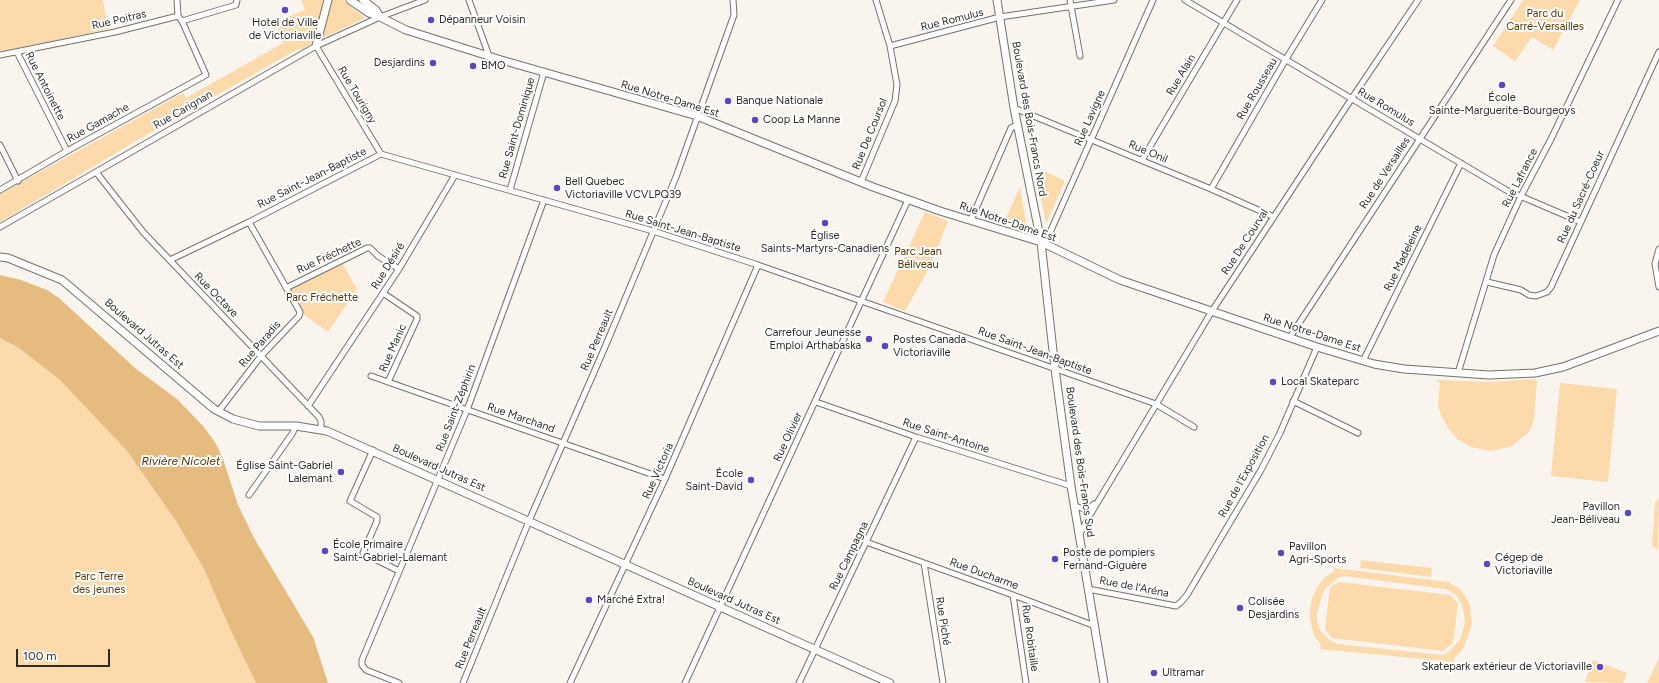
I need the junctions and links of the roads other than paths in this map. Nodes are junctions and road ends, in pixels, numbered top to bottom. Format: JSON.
{"nodes":[{"id":1,"x":177,"y":0,"type":"edge"},
{"id":2,"x":328,"y":0,"type":"edge"},
{"id":3,"x":350,"y":0,"type":"edge"},
{"id":4,"x":363,"y":0,"type":"edge"},
{"id":5,"x":425,"y":0,"type":"edge"},
{"id":6,"x":469,"y":0,"type":"edge"},
{"id":7,"x":733,"y":0,"type":"edge"},
{"id":8,"x":876,"y":0,"type":"edge"},
{"id":9,"x":997,"y":0,"type":"edge"},
{"id":10,"x":1070,"y":0,"type":"edge"},
{"id":11,"x":1114,"y":0,"type":"edge"},
{"id":12,"x":1154,"y":0,"type":"edge"},
{"id":13,"x":1185,"y":0,"type":"edge"},
{"id":14,"x":1237,"y":0,"type":"edge"},
{"id":15,"x":1322,"y":0,"type":"edge"},
{"id":16,"x":1418,"y":0,"type":"edge"},
{"id":17,"x":1511,"y":0,"type":"edge"},
{"id":18,"x":1618,"y":0,"type":"edge"},
{"id":19,"x":238,"y":1,"type":"edge"},
{"id":20,"x":1071,"y":6,"type":"junction"},
{"id":21,"x":178,"y":16,"type":"junction"},
{"id":22,"x":380,"y":17,"type":"junction"},
{"id":23,"x":1000,"y":18,"type":"junction"},
{"id":24,"x":182,"y":21,"type":"junction"},
{"id":25,"x":1224,"y":23,"type":"junction"},
{"id":26,"x":316,"y":46,"type":"junction"},
{"id":27,"x":890,"y":46,"type":"junction"},
{"id":28,"x":17,"y":52,"type":"junction"},
{"id":29,"x":1659,"y":52,"type":"edge"},
{"id":30,"x":0,"y":55,"type":"edge"},
{"id":31,"x":489,"y":56,"type":"junction"},
{"id":32,"x":1080,"y":56,"type":"dead end"},
{"id":33,"x":1286,"y":59,"type":"junction"},
{"id":34,"x":544,"y":72,"type":"junction"},
{"id":35,"x":1352,"y":98,"type":"junction"},
{"id":36,"x":1014,"y":108,"type":"junction"},
{"id":37,"x":697,"y":116,"type":"junction"},
{"id":38,"x":1017,"y":125,"type":"junction"},
{"id":39,"x":1419,"y":138,"type":"junction"},
{"id":40,"x":1091,"y":139,"type":"junction"},
{"id":41,"x":0,"y":145,"type":"edge"},
{"id":42,"x":67,"y":151,"type":"junction"},
{"id":43,"x":381,"y":154,"type":"junction"},
{"id":44,"x":1142,"y":160,"type":"junction"},
{"id":45,"x":1461,"y":163,"type":"junction"},
{"id":46,"x":96,"y":172,"type":"junction"},
{"id":47,"x":455,"y":175,"type":"junction"},
{"id":48,"x":18,"y":181,"type":"junction"},
{"id":49,"x":861,"y":182,"type":"junction"},
{"id":50,"x":1211,"y":189,"type":"junction"},
{"id":51,"x":0,"y":190,"type":"edge"},
{"id":52,"x":510,"y":190,"type":"junction"},
{"id":53,"x":1521,"y":196,"type":"junction"},
{"id":54,"x":544,"y":200,"type":"junction"},
{"id":55,"x":908,"y":200,"type":"junction"},
{"id":56,"x":1274,"y":217,"type":"junction"},
{"id":57,"x":971,"y":220,"type":"junction"},
{"id":58,"x":249,"y":222,"type":"junction"},
{"id":59,"x":1581,"y":222,"type":"junction"},
{"id":60,"x":0,"y":227,"type":"edge"},
{"id":61,"x":654,"y":231,"type":"junction"},
{"id":62,"x":1041,"y":242,"type":"junction"},
{"id":63,"x":1659,"y":249,"type":"edge"},
{"id":64,"x":0,"y":251,"type":"edge"},
{"id":65,"x":0,"y":257,"type":"edge"},
{"id":66,"x":8,"y":258,"type":"junction"},
{"id":67,"x":170,"y":260,"type":"junction"},
{"id":68,"x":758,"y":265,"type":"junction"},
{"id":69,"x":399,"y":269,"type":"junction"},
{"id":70,"x":1487,"y":282,"type":"junction"},
{"id":71,"x":1659,"y":287,"type":"edge"},
{"id":72,"x":286,"y":288,"type":"junction"},
{"id":73,"x":383,"y":294,"type":"junction"},
{"id":74,"x":862,"y":301,"type":"junction"},
{"id":75,"x":1212,"y":311,"type":"junction"},
{"id":76,"x":1659,"y":331,"type":"edge"},
{"id":77,"x":1290,"y":338,"type":"junction"},
{"id":78,"x":1317,"y":347,"type":"junction"},
{"id":79,"x":261,"y":356,"type":"junction"},
{"id":80,"x":1363,"y":361,"type":"junction"},
{"id":81,"x":1055,"y":369,"type":"junction"},
{"id":82,"x":1458,"y":373,"type":"junction"},
{"id":83,"x":371,"y":376,"type":"dead end"},
{"id":84,"x":388,"y":382,"type":"junction"},
{"id":85,"x":1293,"y":401,"type":"junction"},
{"id":86,"x":816,"y":402,"type":"junction"},
{"id":87,"x":1156,"y":404,"type":"junction"},
{"id":88,"x":308,"y":406,"type":"junction"},
{"id":89,"x":466,"y":410,"type":"junction"},
{"id":90,"x":218,"y":412,"type":"junction"},
{"id":91,"x":296,"y":426,"type":"junction"},
{"id":92,"x":1194,"y":428,"type":"dead end"},
{"id":93,"x":321,"y":429,"type":"junction"},
{"id":94,"x":1358,"y":433,"type":"dead end"},
{"id":95,"x":916,"y":437,"type":"junction"},
{"id":96,"x":564,"y":444,"type":"junction"},
{"id":97,"x":373,"y":450,"type":"junction"},
{"id":98,"x":665,"y":479,"type":"junction"},
{"id":99,"x":438,"y":480,"type":"junction"},
{"id":100,"x":1071,"y":486,"type":"junction"},
{"id":101,"x":249,"y":495,"type":"dead end"},
{"id":102,"x":1098,"y":500,"type":"junction"},
{"id":103,"x":1075,"y":506,"type":"junction"},
{"id":104,"x":529,"y":521,"type":"junction"},
{"id":105,"x":1079,"y":536,"type":"junction"},
{"id":106,"x":866,"y":542,"type":"junction"},
{"id":107,"x":924,"y":563,"type":"junction"},
{"id":108,"x":626,"y":564,"type":"junction"},
{"id":109,"x":399,"y":571,"type":"junction"},
{"id":110,"x":1088,"y":589,"type":"junction"},
{"id":111,"x":1013,"y":595,"type":"junction"},
{"id":112,"x":1176,"y":606,"type":"joint"},
{"id":113,"x":720,"y":607,"type":"junction"},
{"id":114,"x":1095,"y":626,"type":"junction"},
{"id":115,"x":815,"y":649,"type":"junction"},
{"id":116,"x":400,"y":683,"type":"edge"},
{"id":117,"x":463,"y":683,"type":"edge"},
{"id":118,"x":570,"y":683,"type":"edge"},
{"id":119,"x":685,"y":683,"type":"edge"},
{"id":120,"x":799,"y":683,"type":"edge"},
{"id":121,"x":890,"y":683,"type":"edge"},
{"id":122,"x":943,"y":683,"type":"edge"},
{"id":123,"x":1026,"y":683,"type":"edge"},
{"id":124,"x":1104,"y":683,"type":"edge"}],
"edges":[{"from":1,"to":21,"type":"street"},
{"from":2,"to":26,"type":"street"},
{"from":3,"to":22,"type":"street","name":"Rue Notre-Dame Est"},
{"from":4,"to":22,"type":"street"},
{"from":5,"to":22,"type":"street","name":"Rue Carignan"},
{"from":6,"to":31,"type":"street"},
{"from":7,"to":37,"type":"street","name":"Rue Perreault"},
{"from":8,"to":27,"type":"street","name":"Rue De Coursol"},
{"from":9,"to":23,"type":"street","name":"Boulevard des Bois-Francs Nord"},
{"from":10,"to":20,"type":"street"},
{"from":11,"to":20,"type":"street","name":"Rue Romulus"},
{"from":12,"to":40,"type":"street","name":"Rue Lavigne"},
{"from":13,"to":25,"type":"street","name":"Rue Romulus"},
{"from":14,"to":25,"type":"street","name":"Rue Alain"},
{"from":15,"to":33,"type":"street","name":"Rue Rousseau"},
{"from":16,"to":35,"type":"street","name":"Rue De Courval"},
{"from":17,"to":39,"type":"street","name":"Rue de Versailles"},
{"from":18,"to":53,"type":"street","name":"Rue Lafrance"},
{"from":19,"to":24,"type":"street"},
{"from":20,"to":23,"type":"street","name":"Rue Romulus"},
{"from":20,"to":32,"type":"street"},
{"from":21,"to":24,"type":"street"},
{"from":21,"to":28,"type":"street","name":"Rue Poitras"},
{"from":22,"to":26,"type":"street","name":"Rue Carignan"},
{"from":22,"to":31,"type":"street","name":"Rue Notre-Dame Est"},
{"from":23,"to":27,"type":"street","name":"Rue Romulus"},
{"from":23,"to":36,"type":"street","name":"Boulevard des Bois-Francs Nord"},
{"from":24,"to":42,"type":"street","name":"Rue Gamache"},
{"from":25,"to":33,"type":"street","name":"Rue Romulus"},
{"from":25,"to":44,"type":"street","name":"Rue Alain"},
{"from":26,"to":43,"type":"street","name":"Rue Tourigny"},
{"from":26,"to":46,"type":"street","name":"Rue Carignan"},
{"from":27,"to":49,"type":"street","name":"Rue De Coursol"},
{"from":28,"to":30,"type":"street","name":"Rue Poitras"},
{"from":28,"to":42,"type":"street","name":"Rue Antoinette"},
{"from":29,"to":59,"type":"street","name":"Rue du Sacré-Coeur"},
{"from":31,"to":34,"type":"street","name":"Rue Notre-Dame Est"},
{"from":33,"to":35,"type":"street","name":"Rue Romulus"},
{"from":33,"to":50,"type":"street","name":"Rue Rousseau"},
{"from":34,"to":37,"type":"street","name":"Rue Notre-Dame Est"},
{"from":34,"to":52,"type":"street","name":"Rue Saint-Dominique"},
{"from":35,"to":39,"type":"street","name":"Rue Romulus"},
{"from":35,"to":56,"type":"street","name":"Rue De Courval"},
{"from":36,"to":38,"type":"street","name":"Boulevard des Bois-Francs Nord"},
{"from":36,"to":40,"type":"street","name":"Rue Onil"},
{"from":37,"to":49,"type":"street","name":"Rue Notre-Dame Est"},
{"from":37,"to":61,"type":"street","name":"Rue Perreault"},
{"from":38,"to":57,"type":"street"},
{"from":38,"to":62,"type":"street","name":"Boulevard des Bois-Francs Nord"},
{"from":39,"to":45,"type":"street","name":"Rue Romulus"},
{"from":39,"to":77,"type":"street","name":"Rue de Versailles"},
{"from":40,"to":44,"type":"street","name":"Rue Onil"},
{"from":40,"to":62,"type":"street","name":"Rue Lavigne"},
{"from":41,"to":48,"type":"street"},
{"from":42,"to":48,"type":"street","name":"Rue Gamache"},
{"from":43,"to":47,"type":"street","name":"Rue Saint-Jean-Baptiste"},
{"from":43,"to":58,"type":"street","name":"Rue Saint-Jean-Baptiste"},
{"from":44,"to":50,"type":"street","name":"Rue Onil"},
{"from":45,"to":53,"type":"street","name":"Rue Romulus"},
{"from":45,"to":80,"type":"street","name":"Rue Madeleine"},
{"from":46,"to":60,"type":"street","name":"Rue Carignan"},
{"from":46,"to":67,"type":"street","name":"Rue Octave"},
{"from":47,"to":52,"type":"street","name":"Rue Saint-Jean-Baptiste"},
{"from":47,"to":69,"type":"street","name":"Rue Désiré"},
{"from":48,"to":51,"type":"street","name":"Rue Gamache"},
{"from":49,"to":55,"type":"street","name":"Rue Notre-Dame Est"},
{"from":50,"to":56,"type":"street","name":"Rue Onil"},
{"from":52,"to":54,"type":"street","name":"Rue Saint-Jean-Baptiste"},
{"from":53,"to":59,"type":"street","name":"Rue Romulus"},
{"from":53,"to":70,"type":"street","name":"Rue Lafrance"},
{"from":54,"to":61,"type":"street","name":"Rue Saint-Jean-Baptiste"},
{"from":54,"to":89,"type":"street","name":"Rue Saint-Zéphirin"},
{"from":55,"to":57,"type":"street","name":"Rue Notre-Dame Est"},
{"from":55,"to":74,"type":"street","name":"Rue Olivier"},
{"from":56,"to":75,"type":"street","name":"Rue De Courval"},
{"from":57,"to":62,"type":"street","name":"Rue Notre-Dame Est"},
{"from":58,"to":67,"type":"street","name":"Rue Saint-Jean-Baptiste"},
{"from":58,"to":72,"type":"street"},
{"from":59,"to":70,"type":"street","name":"Rue du Sacré-Coeur"},
{"from":61,"to":68,"type":"street","name":"Rue Saint-Jean-Baptiste"},
{"from":61,"to":96,"type":"street","name":"Rue Perreault"},
{"from":62,"to":75,"type":"street","name":"Rue Notre-Dame Est"},
{"from":62,"to":81,"type":"street","name":"Boulevard des Bois-Francs Sud"},
{"from":63,"to":71,"type":"street"},
{"from":64,"to":66,"type":"street"},
{"from":65,"to":66,"type":"street","name":"Boulevard Jutras Est"},
{"from":66,"to":90,"type":"street","name":"Boulevard Jutras Est"},
{"from":67,"to":79,"type":"street","name":"Rue Octave"},
{"from":68,"to":74,"type":"street","name":"Rue Saint-Jean-Baptiste"},
{"from":68,"to":98,"type":"street","name":"Rue Victoria"},
{"from":69,"to":72,"type":"street","name":"Rue Fréchette"},
{"from":69,"to":73,"type":"street","name":"Rue Désiré"},
{"from":70,"to":82,"type":"street","name":"Rue Lafrance"},
{"from":72,"to":79,"type":"street","name":"Rue Paradis"},
{"from":73,"to":84,"type":"street","name":"Rue Manic"},
{"from":73,"to":88,"type":"street","name":"Rue Désiré"},
{"from":74,"to":81,"type":"street","name":"Rue Saint-Jean-Baptiste"},
{"from":74,"to":86,"type":"street","name":"Rue Olivier"},
{"from":75,"to":77,"type":"street","name":"Rue Notre-Dame Est"},
{"from":75,"to":87,"type":"street","name":"Rue De Courval"},
{"from":76,"to":82,"type":"street","name":"Rue Notre-Dame Est"},
{"from":77,"to":78,"type":"street","name":"Rue Notre-Dame Est"},
{"from":78,"to":80,"type":"street","name":"Rue Notre-Dame Est"},
{"from":78,"to":85,"type":"street","name":"Rue de l'Exposition"},
{"from":79,"to":88,"type":"street","name":"Rue Octave"},
{"from":79,"to":90,"type":"street","name":"Rue Paradis"},
{"from":80,"to":82,"type":"street","name":"Rue Notre-Dame Est"},
{"from":81,"to":87,"type":"street","name":"Rue Saint-Jean-Baptiste"},
{"from":81,"to":100,"type":"street","name":"Boulevard des Bois-Francs Sud"},
{"from":83,"to":84,"type":"street","name":"Rue Marchand"},
{"from":84,"to":89,"type":"street","name":"Rue Marchand"},
{"from":85,"to":94,"type":"street"},
{"from":85,"to":112,"type":"street","name":"Rue de l'Exposition"},
{"from":86,"to":95,"type":"street","name":"Rue Saint-Antoine"},
{"from":86,"to":113,"type":"street","name":"Rue Olivier"},
{"from":87,"to":92,"type":"street","name":"Rue Saint-Jean-Baptiste"},
{"from":87,"to":102,"type":"street","name":"Rue De Courval"},
{"from":88,"to":93,"type":"street","name":"Rue Octave"},
{"from":89,"to":96,"type":"street","name":"Rue Marchand"},
{"from":89,"to":99,"type":"street","name":"Rue Saint-Zéphirin"},
{"from":90,"to":91,"type":"street","name":"Boulevard Jutras Est"},
{"from":91,"to":93,"type":"street","name":"Boulevard Jutras Est"},
{"from":91,"to":101,"type":"street"},
{"from":93,"to":97,"type":"street","name":"Boulevard Jutras Est"},
{"from":95,"to":100,"type":"street","name":"Rue Saint-Antoine"},
{"from":95,"to":106,"type":"street","name":"Rue Campagna"},
{"from":96,"to":98,"type":"street","name":"Rue Marchand"},
{"from":96,"to":104,"type":"street","name":"Rue Perreault"},
{"from":97,"to":99,"type":"street","name":"Boulevard Jutras Est"},
{"from":97,"to":109,"type":"street"},
{"from":98,"to":108,"type":"street","name":"Rue Victoria"},
{"from":99,"to":104,"type":"street","name":"Boulevard Jutras Est"},
{"from":99,"to":109,"type":"street","name":"Rue Saint-Zéphirin"},
{"from":100,"to":103,"type":"street","name":"Boulevard des Bois-Francs Sud"},
{"from":102,"to":103,"type":"street"},
{"from":102,"to":105,"type":"street","name":"Rue De Courval"},
{"from":103,"to":105,"type":"street","name":"Boulevard des Bois-Francs Sud"},
{"from":104,"to":108,"type":"street","name":"Boulevard Jutras Est"},
{"from":104,"to":117,"type":"street","name":"Rue Perreault"},
{"from":105,"to":110,"type":"street","name":"Boulevard des Bois-Francs Sud"},
{"from":106,"to":107,"type":"street","name":"Rue Ducharme"},
{"from":106,"to":115,"type":"street","name":"Rue Campagna"},
{"from":107,"to":111,"type":"street","name":"Rue Ducharme"},
{"from":107,"to":122,"type":"street","name":"Rue Piché"},
{"from":108,"to":113,"type":"street","name":"Boulevard Jutras Est"},
{"from":108,"to":118,"type":"street","name":"Rue Victoria"},
{"from":109,"to":116,"type":"street","name":"Rue Saint-Zéphirin"},
{"from":110,"to":112,"type":"street","name":"Rue de l'Aréna"},
{"from":110,"to":114,"type":"street","name":"Boulevard des Bois-Francs Sud"},
{"from":111,"to":114,"type":"street","name":"Rue Ducharme"},
{"from":111,"to":123,"type":"street","name":"Rue Robitaille"},
{"from":113,"to":115,"type":"street","name":"Boulevard Jutras Est"},
{"from":113,"to":119,"type":"street","name":"Rue Olivier"},
{"from":114,"to":124,"type":"street","name":"Boulevard des Bois-Francs Sud"},
{"from":115,"to":120,"type":"street","name":"Rue Campagna"},
{"from":115,"to":121,"type":"street","name":"Boulevard Jutras Est"}]}
